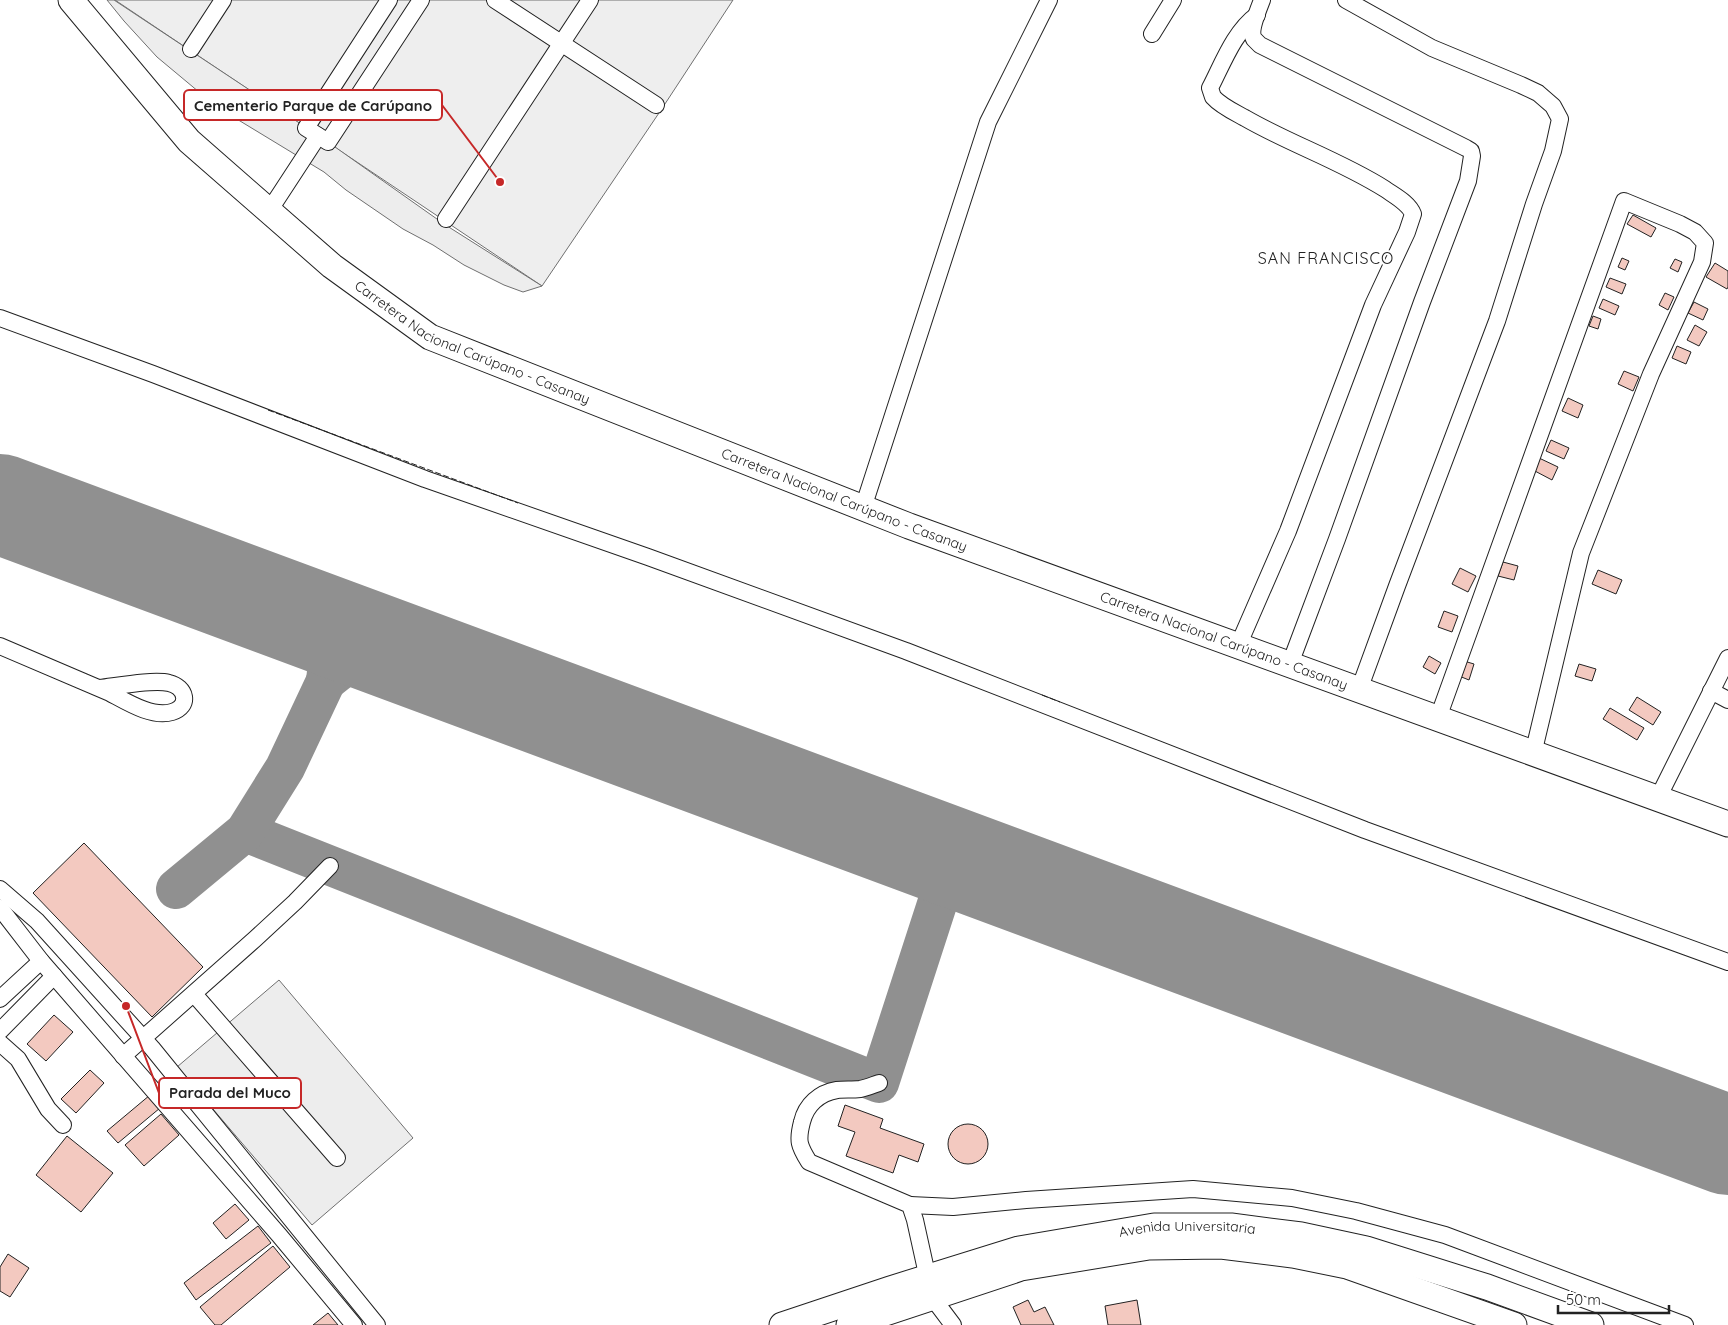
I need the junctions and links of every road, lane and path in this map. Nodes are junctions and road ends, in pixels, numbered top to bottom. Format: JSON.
{"nodes":[{"id":1,"x":71,"y":0,"type":"edge"},
{"id":2,"x":223,"y":0,"type":"edge"},
{"id":3,"x":389,"y":0,"type":"edge"},
{"id":4,"x":421,"y":0,"type":"edge"},
{"id":5,"x":495,"y":0,"type":"edge"},
{"id":6,"x":590,"y":0,"type":"edge"},
{"id":7,"x":1048,"y":0,"type":"edge"},
{"id":8,"x":1173,"y":0,"type":"edge"},
{"id":9,"x":1346,"y":0,"type":"edge"},
{"id":10,"x":1259,"y":7,"type":"edge"},
{"id":11,"x":1152,"y":34,"type":"dead end"},
{"id":12,"x":562,"y":44,"type":"junction"},
{"id":13,"x":191,"y":49,"type":"dead end"},
{"id":14,"x":656,"y":105,"type":"dead end"},
{"id":15,"x":318,"y":136,"type":"junction"},
{"id":16,"x":269,"y":211,"type":"junction"},
{"id":17,"x":446,"y":219,"type":"dead end"},
{"id":18,"x":0,"y":318,"type":"edge"},
{"id":19,"x":863,"y":508,"type":"junction"},
{"id":20,"x":0,"y":646,"type":"edge"},
{"id":21,"x":1238,"y":646,"type":"junction"},
{"id":22,"x":1728,"y":658,"type":"edge"},
{"id":23,"x":1290,"y":664,"type":"junction"},
{"id":24,"x":100,"y":688,"type":"dead end"},
{"id":25,"x":1359,"y":690,"type":"junction"},
{"id":26,"x":1711,"y":691,"type":"junction"},
{"id":27,"x":1728,"y":700,"type":"edge"},
{"id":28,"x":1438,"y":718,"type":"junction"},
{"id":29,"x":1533,"y":754,"type":"junction"},
{"id":30,"x":1658,"y":798,"type":"junction"},
{"id":31,"x":1728,"y":824,"type":"edge"},
{"id":32,"x":330,"y":866,"type":"dead end"},
{"id":33,"x":0,"y":889,"type":"edge"},
{"id":34,"x":0,"y":908,"type":"edge"},
{"id":35,"x":41,"y":961,"type":"junction"},
{"id":36,"x":1728,"y":962,"type":"edge"},
{"id":37,"x":54,"y":976,"type":"junction"},
{"id":38,"x":194,"y":994,"type":"junction"},
{"id":39,"x":0,"y":999,"type":"edge"},
{"id":40,"x":0,"y":1031,"type":"edge"},
{"id":41,"x":144,"y":1039,"type":"junction"},
{"id":42,"x":0,"y":1043,"type":"edge"},
{"id":43,"x":123,"y":1056,"type":"junction"},
{"id":44,"x":879,"y":1083,"type":"dead end"},
{"id":45,"x":63,"y":1125,"type":"dead end"},
{"id":46,"x":337,"y":1158,"type":"dead end"},
{"id":47,"x":910,"y":1205,"type":"junction"},
{"id":48,"x":294,"y":1223,"type":"junction"},
{"id":49,"x":279,"y":1235,"type":"junction"},
{"id":50,"x":929,"y":1287,"type":"junction"},
{"id":51,"x":354,"y":1325,"type":"edge"},
{"id":52,"x":377,"y":1325,"type":"edge"},
{"id":53,"x":782,"y":1325,"type":"edge"},
{"id":54,"x":850,"y":1325,"type":"edge"},
{"id":55,"x":953,"y":1325,"type":"edge"},
{"id":56,"x":1514,"y":1325,"type":"edge"},
{"id":57,"x":1591,"y":1325,"type":"edge"},
{"id":58,"x":1685,"y":1325,"type":"edge"}],
"edges":[{"from":1,"to":16,"type":"highway","name":"Carretera Nacional Carúpano - Casanay"},
{"from":2,"to":13,"type":"street"},
{"from":3,"to":15,"type":"street"},
{"from":4,"to":15,"type":"street"},
{"from":5,"to":12,"type":"street"},
{"from":6,"to":12,"type":"street"},
{"from":7,"to":19,"type":"street"},
{"from":8,"to":11,"type":"street"},
{"from":9,"to":25,"type":"street"},
{"from":10,"to":21,"type":"street"},
{"from":10,"to":23,"type":"street"},
{"from":12,"to":14,"type":"street"},
{"from":12,"to":17,"type":"street"},
{"from":15,"to":16,"type":"street"},
{"from":16,"to":19,"type":"highway","name":"Carretera Nacional Carúpano - Casanay"},
{"from":18,"to":36,"type":"street"},
{"from":19,"to":21,"type":"highway","name":"Carretera Nacional Carúpano - Casanay"},
{"from":20,"to":24,"type":"street"},
{"from":21,"to":23,"type":"highway","name":"Carretera Nacional Carúpano - Casanay"},
{"from":22,"to":26,"type":"street"},
{"from":23,"to":25,"type":"highway","name":"Carretera Nacional Carúpano - Casanay"},
{"from":25,"to":28,"type":"highway","name":"Carretera Nacional Carúpano - Casanay"},
{"from":26,"to":27,"type":"street"},
{"from":26,"to":30,"type":"street"},
{"from":28,"to":29,"type":"highway","name":"Carretera Nacional Carúpano - Casanay"},
{"from":28,"to":29,"type":"street"},
{"from":29,"to":30,"type":"highway","name":"Carretera Nacional Carúpano - Casanay"},
{"from":30,"to":31,"type":"highway","name":"Carretera Nacional Carúpano - Casanay"},
{"from":32,"to":38,"type":"street"},
{"from":33,"to":41,"type":"street"},
{"from":34,"to":35,"type":"street"},
{"from":35,"to":37,"type":"street"},
{"from":35,"to":39,"type":"street"},
{"from":37,"to":40,"type":"street"},
{"from":37,"to":43,"type":"street"},
{"from":38,"to":41,"type":"street"},
{"from":38,"to":46,"type":"street"},
{"from":41,"to":43,"type":"street"},
{"from":41,"to":48,"type":"street"},
{"from":42,"to":45,"type":"street"},
{"from":43,"to":49,"type":"street"},
{"from":44,"to":47,"type":"street"},
{"from":47,"to":50,"type":"street"},
{"from":47,"to":58,"type":"street"},
{"from":48,"to":49,"type":"street"},
{"from":48,"to":52,"type":"street"},
{"from":49,"to":51,"type":"street"},
{"from":50,"to":53,"type":"highway","name":"Avenida Universitaria"},
{"from":50,"to":54,"type":"highway","name":"Avenida Universitaria"},
{"from":50,"to":55,"type":"street"},
{"from":50,"to":56,"type":"highway","name":"Avenida Universitaria"},
{"from":50,"to":57,"type":"highway","name":"Avenida Universitaria"}]}
